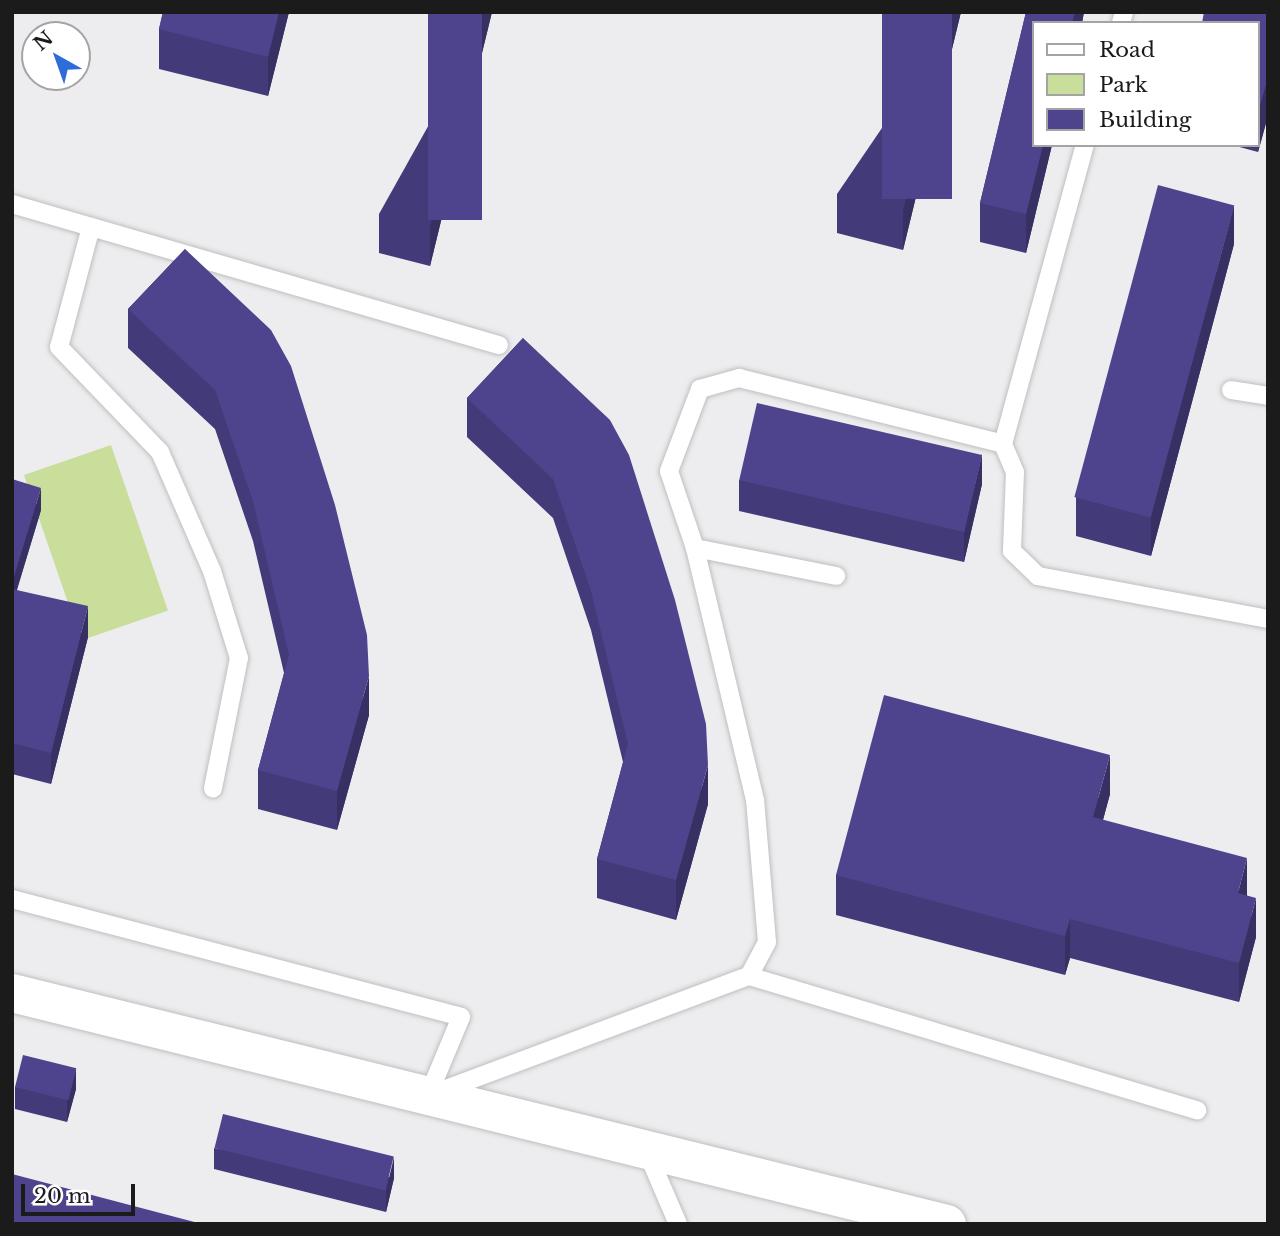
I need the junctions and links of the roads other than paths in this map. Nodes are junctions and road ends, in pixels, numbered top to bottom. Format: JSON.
{"nodes":[{"id":1,"x":1084,"y":147,"type":"edge"},
{"id":2,"x":12,"y":204,"type":"edge"},
{"id":3,"x":91,"y":227,"type":"junction"},
{"id":4,"x":499,"y":345,"type":"dead end"},
{"id":5,"x":1231,"y":390,"type":"dead end"},
{"id":6,"x":1268,"y":396,"type":"edge"},
{"id":7,"x":1003,"y":444,"type":"junction"},
{"id":8,"x":695,"y":548,"type":"junction"},
{"id":9,"x":836,"y":576,"type":"dead end"},
{"id":10,"x":1268,"y":620,"type":"edge"},
{"id":11,"x":213,"y":788,"type":"dead end"},
{"id":12,"x":12,"y":899,"type":"edge"},
{"id":13,"x":749,"y":976,"type":"junction"},
{"id":14,"x":12,"y":993,"type":"edge"},
{"id":15,"x":428,"y":1096,"type":"junction"},
{"id":16,"x":1196,"y":1110,"type":"dead end"},
{"id":17,"x":645,"y":1149,"type":"junction"},
{"id":18,"x":678,"y":1224,"type":"edge"},
{"id":19,"x":947,"y":1224,"type":"edge"}],
"edges":[{"from":1,"to":7,"type":"lane"},
{"from":2,"to":3,"type":"lane"},
{"from":3,"to":4,"type":"lane"},
{"from":3,"to":11,"type":"lane"},
{"from":5,"to":6,"type":"lane"},
{"from":7,"to":8,"type":"lane"},
{"from":7,"to":10,"type":"lane"},
{"from":8,"to":9,"type":"lane"},
{"from":8,"to":13,"type":"lane"},
{"from":12,"to":15,"type":"lane"},
{"from":13,"to":15,"type":"lane"},
{"from":13,"to":16,"type":"lane"},
{"from":14,"to":15,"type":"main road"},
{"from":15,"to":17,"type":"main road"},
{"from":17,"to":18,"type":"lane"},
{"from":17,"to":19,"type":"main road"}]}
